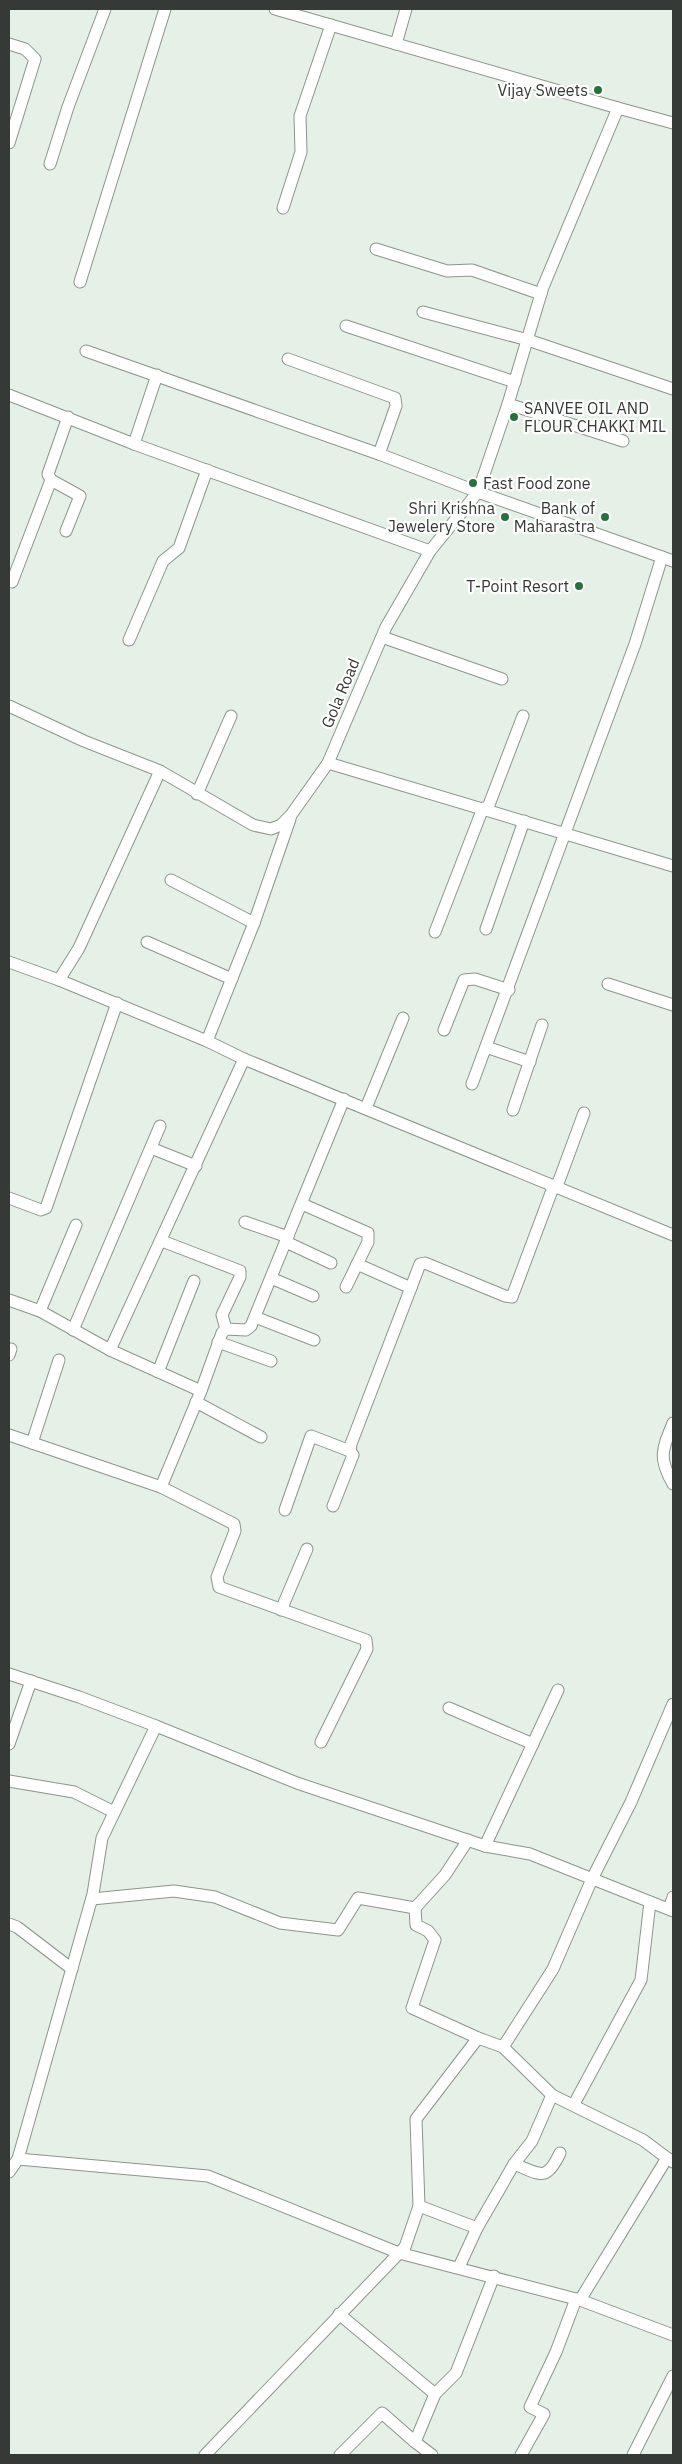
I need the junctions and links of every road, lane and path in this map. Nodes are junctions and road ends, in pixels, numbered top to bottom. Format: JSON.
{"nodes":[{"id":1,"x":105,"y":9,"type":"edge"},
{"id":2,"x":165,"y":9,"type":"edge"},
{"id":3,"x":276,"y":9,"type":"edge"},
{"id":4,"x":406,"y":9,"type":"edge"},
{"id":5,"x":304,"y":13,"type":"edge"},
{"id":6,"x":331,"y":25,"type":"junction"},
{"id":7,"x":9,"y":44,"type":"edge"},
{"id":8,"x":396,"y":44,"type":"junction"},
{"id":9,"x":618,"y":108,"type":"junction"},
{"id":10,"x":673,"y":123,"type":"edge"},
{"id":11,"x":9,"y":143,"type":"edge"},
{"id":12,"x":50,"y":164,"type":"dead end"},
{"id":13,"x":283,"y":208,"type":"dead end"},
{"id":14,"x":376,"y":249,"type":"dead end"},
{"id":15,"x":80,"y":282,"type":"dead end"},
{"id":16,"x":541,"y":294,"type":"junction"},
{"id":17,"x":423,"y":312,"type":"dead end"},
{"id":18,"x":346,"y":326,"type":"dead end"},
{"id":19,"x":528,"y":340,"type":"junction"},
{"id":20,"x":86,"y":351,"type":"dead end"},
{"id":21,"x":288,"y":359,"type":"dead end"},
{"id":22,"x":157,"y":375,"type":"junction"},
{"id":23,"x":515,"y":382,"type":"junction"},
{"id":24,"x":673,"y":389,"type":"edge"},
{"id":25,"x":9,"y":395,"type":"edge"},
{"id":26,"x":508,"y":404,"type":"junction"},
{"id":27,"x":68,"y":417,"type":"junction"},
{"id":28,"x":623,"y":441,"type":"dead end"},
{"id":29,"x":134,"y":444,"type":"junction"},
{"id":30,"x":380,"y":454,"type":"junction"},
{"id":31,"x":207,"y":470,"type":"junction"},
{"id":32,"x":51,"y":480,"type":"junction"},
{"id":33,"x":478,"y":492,"type":"junction"},
{"id":34,"x":66,"y":531,"type":"dead end"},
{"id":35,"x":430,"y":551,"type":"junction"},
{"id":36,"x":662,"y":557,"type":"junction"},
{"id":37,"x":673,"y":561,"type":"edge"},
{"id":38,"x":12,"y":582,"type":"dead end"},
{"id":39,"x":382,"y":637,"type":"junction"},
{"id":40,"x":129,"y":640,"type":"dead end"},
{"id":41,"x":502,"y":679,"type":"dead end"},
{"id":42,"x":9,"y":706,"type":"edge"},
{"id":43,"x":231,"y":716,"type":"dead end"},
{"id":44,"x":523,"y":716,"type":"dead end"},
{"id":45,"x":328,"y":762,"type":"junction"},
{"id":46,"x":160,"y":772,"type":"junction"},
{"id":47,"x":197,"y":794,"type":"junction"},
{"id":48,"x":485,"y":809,"type":"junction"},
{"id":49,"x":291,"y":815,"type":"junction"},
{"id":50,"x":524,"y":820,"type":"junction"},
{"id":51,"x":566,"y":833,"type":"junction"},
{"id":52,"x":673,"y":866,"type":"edge"},
{"id":53,"x":171,"y":880,"type":"dead end"},
{"id":54,"x":254,"y":923,"type":"junction"},
{"id":55,"x":486,"y":929,"type":"dead end"},
{"id":56,"x":436,"y":932,"type":"dead end"},
{"id":57,"x":146,"y":942,"type":"dead end"},
{"id":58,"x":9,"y":962,"type":"edge"},
{"id":59,"x":232,"y":979,"type":"junction"},
{"id":60,"x":59,"y":980,"type":"junction"},
{"id":61,"x":608,"y":984,"type":"dead end"},
{"id":62,"x":509,"y":990,"type":"junction"},
{"id":63,"x":117,"y":1003,"type":"junction"},
{"id":64,"x":673,"y":1005,"type":"edge"},
{"id":65,"x":403,"y":1018,"type":"dead end"},
{"id":66,"x":542,"y":1025,"type":"dead end"},
{"id":67,"x":444,"y":1030,"type":"dead end"},
{"id":68,"x":207,"y":1041,"type":"junction"},
{"id":69,"x":486,"y":1047,"type":"junction"},
{"id":70,"x":244,"y":1059,"type":"junction"},
{"id":71,"x":530,"y":1062,"type":"junction"},
{"id":72,"x":472,"y":1084,"type":"dead end"},
{"id":73,"x":344,"y":1099,"type":"junction"},
{"id":74,"x":366,"y":1108,"type":"junction"},
{"id":75,"x":513,"y":1110,"type":"dead end"},
{"id":76,"x":584,"y":1113,"type":"dead end"},
{"id":77,"x":160,"y":1126,"type":"dead end"},
{"id":78,"x":151,"y":1148,"type":"junction"},
{"id":79,"x":196,"y":1166,"type":"junction"},
{"id":80,"x":556,"y":1185,"type":"junction"},
{"id":81,"x":9,"y":1198,"type":"edge"},
{"id":82,"x":302,"y":1204,"type":"junction"},
{"id":83,"x":245,"y":1222,"type":"dead end"},
{"id":84,"x":76,"y":1225,"type":"dead end"},
{"id":85,"x":673,"y":1235,"type":"edge"},
{"id":86,"x":287,"y":1240,"type":"junction"},
{"id":87,"x":162,"y":1241,"type":"junction"},
{"id":88,"x":331,"y":1263,"type":"dead end"},
{"id":89,"x":357,"y":1264,"type":"junction"},
{"id":90,"x":271,"y":1278,"type":"junction"},
{"id":91,"x":194,"y":1281,"type":"dead end"},
{"id":92,"x":346,"y":1287,"type":"dead end"},
{"id":93,"x":411,"y":1288,"type":"junction"},
{"id":94,"x":313,"y":1296,"type":"dead end"},
{"id":95,"x":9,"y":1300,"type":"edge"},
{"id":96,"x":40,"y":1311,"type":"junction"},
{"id":97,"x":255,"y":1316,"type":"junction"},
{"id":98,"x":226,"y":1329,"type":"junction"},
{"id":99,"x":73,"y":1330,"type":"junction"},
{"id":100,"x":314,"y":1340,"type":"dead end"},
{"id":101,"x":218,"y":1342,"type":"junction"},
{"id":102,"x":110,"y":1350,"type":"junction"},
{"id":103,"x":59,"y":1360,"type":"dead end"},
{"id":104,"x":272,"y":1361,"type":"dead end"},
{"id":105,"x":158,"y":1372,"type":"junction"},
{"id":106,"x":199,"y":1396,"type":"junction"},
{"id":107,"x":673,"y":1424,"type":"edge"},
{"id":108,"x":9,"y":1435,"type":"edge"},
{"id":109,"x":261,"y":1437,"type":"dead end"},
{"id":110,"x":32,"y":1443,"type":"junction"},
{"id":111,"x":350,"y":1451,"type":"junction"},
{"id":112,"x":673,"y":1484,"type":"edge"},
{"id":113,"x":161,"y":1487,"type":"junction"},
{"id":114,"x":333,"y":1506,"type":"dead end"},
{"id":115,"x":285,"y":1510,"type":"dead end"},
{"id":116,"x":307,"y":1548,"type":"dead end"},
{"id":117,"x":281,"y":1610,"type":"junction"},
{"id":118,"x":9,"y":1674,"type":"edge"},
{"id":119,"x":31,"y":1682,"type":"junction"},
{"id":120,"x":558,"y":1690,"type":"dead end"},
{"id":121,"x":673,"y":1704,"type":"edge"},
{"id":122,"x":449,"y":1708,"type":"dead end"},
{"id":123,"x":156,"y":1726,"type":"junction"},
{"id":124,"x":321,"y":1742,"type":"dead end"},
{"id":125,"x":9,"y":1744,"type":"edge"},
{"id":126,"x":533,"y":1744,"type":"junction"},
{"id":127,"x":9,"y":1781,"type":"edge"},
{"id":128,"x":114,"y":1812,"type":"junction"},
{"id":129,"x":468,"y":1840,"type":"junction"},
{"id":130,"x":485,"y":1846,"type":"junction"},
{"id":131,"x":592,"y":1879,"type":"junction"},
{"id":132,"x":673,"y":1897,"type":"edge"},
{"id":133,"x":92,"y":1899,"type":"junction"},
{"id":134,"x":650,"y":1902,"type":"junction"},
{"id":135,"x":415,"y":1908,"type":"junction"},
{"id":136,"x":671,"y":1910,"type":"edge"},
{"id":137,"x":9,"y":1924,"type":"edge"},
{"id":138,"x":72,"y":1970,"type":"junction"},
{"id":139,"x":478,"y":2038,"type":"junction"},
{"id":140,"x":503,"y":2046,"type":"junction"},
{"id":141,"x":552,"y":2095,"type":"junction"},
{"id":142,"x":574,"y":2104,"type":"junction"},
{"id":143,"x":560,"y":2153,"type":"dead end"},
{"id":144,"x":18,"y":2158,"type":"junction"},
{"id":145,"x":670,"y":2160,"type":"edge"},
{"id":146,"x":514,"y":2164,"type":"junction"},
{"id":147,"x":9,"y":2172,"type":"edge"},
{"id":148,"x":419,"y":2206,"type":"junction"},
{"id":149,"x":477,"y":2228,"type":"junction"},
{"id":150,"x":399,"y":2253,"type":"junction"},
{"id":151,"x":460,"y":2267,"type":"junction"},
{"id":152,"x":494,"y":2276,"type":"junction"},
{"id":153,"x":578,"y":2299,"type":"junction"},
{"id":154,"x":339,"y":2314,"type":"junction"},
{"id":155,"x":673,"y":2334,"type":"edge"},
{"id":156,"x":673,"y":2376,"type":"edge"},
{"id":157,"x":435,"y":2394,"type":"junction"},
{"id":158,"x":415,"y":2442,"type":"junction"},
{"id":159,"x":206,"y":2455,"type":"edge"},
{"id":160,"x":340,"y":2455,"type":"edge"},
{"id":161,"x":432,"y":2455,"type":"edge"},
{"id":162,"x":521,"y":2455,"type":"edge"},
{"id":163,"x":634,"y":2455,"type":"edge"}],
"edges":[{"from":1,"to":12,"type":"street"},
{"from":2,"to":15,"type":"street"},
{"from":3,"to":5,"type":"street"},
{"from":4,"to":8,"type":"street"},
{"from":5,"to":6,"type":"street"},
{"from":6,"to":8,"type":"street"},
{"from":6,"to":13,"type":"street"},
{"from":7,"to":11,"type":"street"},
{"from":8,"to":9,"type":"street"},
{"from":9,"to":10,"type":"street"},
{"from":9,"to":16,"type":"street"},
{"from":14,"to":16,"type":"street"},
{"from":16,"to":19,"type":"street"},
{"from":17,"to":19,"type":"street"},
{"from":18,"to":23,"type":"street"},
{"from":19,"to":23,"type":"street"},
{"from":19,"to":24,"type":"street"},
{"from":20,"to":22,"type":"street"},
{"from":21,"to":30,"type":"street"},
{"from":22,"to":29,"type":"street"},
{"from":22,"to":30,"type":"street"},
{"from":23,"to":26,"type":"street"},
{"from":25,"to":27,"type":"street"},
{"from":26,"to":28,"type":"street"},
{"from":26,"to":33,"type":"street"},
{"from":27,"to":29,"type":"street"},
{"from":27,"to":32,"type":"street"},
{"from":29,"to":31,"type":"street"},
{"from":30,"to":33,"type":"street"},
{"from":31,"to":35,"type":"street"},
{"from":31,"to":40,"type":"street"},
{"from":32,"to":34,"type":"street"},
{"from":32,"to":38,"type":"street"},
{"from":33,"to":35,"type":"street","name":"Gola Road"},
{"from":33,"to":36,"type":"street"},
{"from":35,"to":39,"type":"street","name":"Gola Road"},
{"from":36,"to":37,"type":"street"},
{"from":36,"to":51,"type":"street"},
{"from":39,"to":41,"type":"street"},
{"from":39,"to":45,"type":"street","name":"Gola Road"},
{"from":42,"to":46,"type":"street","name":"Gola Road"},
{"from":43,"to":47,"type":"street"},
{"from":44,"to":48,"type":"street"},
{"from":45,"to":48,"type":"street"},
{"from":45,"to":49,"type":"street","name":"Gola Road"},
{"from":46,"to":47,"type":"street","name":"Gola Road"},
{"from":46,"to":60,"type":"street"},
{"from":47,"to":49,"type":"street","name":"Gola Road"},
{"from":48,"to":50,"type":"street"},
{"from":48,"to":56,"type":"street"},
{"from":49,"to":54,"type":"street"},
{"from":50,"to":51,"type":"street"},
{"from":50,"to":55,"type":"street"},
{"from":51,"to":52,"type":"street"},
{"from":51,"to":62,"type":"street"},
{"from":53,"to":54,"type":"street"},
{"from":54,"to":59,"type":"street"},
{"from":57,"to":59,"type":"street"},
{"from":58,"to":60,"type":"street"},
{"from":59,"to":68,"type":"street"},
{"from":60,"to":63,"type":"street"},
{"from":61,"to":64,"type":"street"},
{"from":62,"to":67,"type":"street"},
{"from":62,"to":69,"type":"street"},
{"from":63,"to":68,"type":"street"},
{"from":63,"to":81,"type":"street"},
{"from":65,"to":74,"type":"street"},
{"from":66,"to":71,"type":"street"},
{"from":68,"to":70,"type":"street"},
{"from":69,"to":71,"type":"street"},
{"from":69,"to":72,"type":"street"},
{"from":70,"to":73,"type":"street"},
{"from":70,"to":79,"type":"street"},
{"from":71,"to":75,"type":"street"},
{"from":73,"to":74,"type":"street"},
{"from":73,"to":82,"type":"street"},
{"from":74,"to":80,"type":"street"},
{"from":76,"to":80,"type":"street"},
{"from":77,"to":78,"type":"street"},
{"from":78,"to":79,"type":"street"},
{"from":78,"to":99,"type":"street"},
{"from":79,"to":87,"type":"street"},
{"from":80,"to":85,"type":"street"},
{"from":80,"to":93,"type":"street"},
{"from":82,"to":86,"type":"street"},
{"from":82,"to":89,"type":"street"},
{"from":83,"to":86,"type":"street"},
{"from":84,"to":96,"type":"street"},
{"from":86,"to":88,"type":"street"},
{"from":86,"to":90,"type":"street"},
{"from":87,"to":98,"type":"street"},
{"from":87,"to":102,"type":"street"},
{"from":89,"to":92,"type":"street"},
{"from":89,"to":93,"type":"street"},
{"from":90,"to":94,"type":"street"},
{"from":90,"to":97,"type":"street"},
{"from":91,"to":105,"type":"street"},
{"from":93,"to":111,"type":"street"},
{"from":95,"to":96,"type":"street"},
{"from":96,"to":99,"type":"street"},
{"from":97,"to":98,"type":"street"},
{"from":97,"to":100,"type":"street"},
{"from":98,"to":101,"type":"street"},
{"from":99,"to":102,"type":"street"},
{"from":101,"to":104,"type":"street"},
{"from":101,"to":106,"type":"street"},
{"from":102,"to":105,"type":"street"},
{"from":103,"to":110,"type":"street"},
{"from":105,"to":106,"type":"street"},
{"from":106,"to":109,"type":"street"},
{"from":106,"to":113,"type":"street"},
{"from":107,"to":112,"type":"street"},
{"from":108,"to":110,"type":"street"},
{"from":110,"to":113,"type":"street"},
{"from":111,"to":114,"type":"street"},
{"from":111,"to":115,"type":"street"},
{"from":113,"to":117,"type":"street"},
{"from":116,"to":117,"type":"street"},
{"from":117,"to":124,"type":"street"},
{"from":118,"to":119,"type":"street"},
{"from":119,"to":123,"type":"street"},
{"from":119,"to":125,"type":"street"},
{"from":120,"to":126,"type":"street"},
{"from":121,"to":131,"type":"street"},
{"from":122,"to":126,"type":"street"},
{"from":123,"to":128,"type":"street"},
{"from":123,"to":129,"type":"street"},
{"from":126,"to":130,"type":"street"},
{"from":127,"to":128,"type":"street"},
{"from":128,"to":133,"type":"street"},
{"from":129,"to":130,"type":"street"},
{"from":129,"to":135,"type":"street"},
{"from":130,"to":131,"type":"street"},
{"from":131,"to":134,"type":"street"},
{"from":131,"to":140,"type":"street"},
{"from":132,"to":136,"type":"street"},
{"from":133,"to":135,"type":"street"},
{"from":133,"to":138,"type":"street"},
{"from":134,"to":136,"type":"street"},
{"from":134,"to":142,"type":"street"},
{"from":135,"to":139,"type":"street"},
{"from":137,"to":138,"type":"street"},
{"from":138,"to":144,"type":"street"},
{"from":139,"to":140,"type":"street"},
{"from":139,"to":148,"type":"street"},
{"from":140,"to":141,"type":"street"},
{"from":141,"to":142,"type":"street"},
{"from":141,"to":146,"type":"street"},
{"from":142,"to":145,"type":"street"},
{"from":143,"to":146,"type":"street"},
{"from":144,"to":147,"type":"street"},
{"from":144,"to":150,"type":"street"},
{"from":145,"to":153,"type":"street"},
{"from":146,"to":149,"type":"street"},
{"from":148,"to":149,"type":"street"},
{"from":148,"to":150,"type":"street"},
{"from":149,"to":151,"type":"street"},
{"from":150,"to":151,"type":"street"},
{"from":150,"to":154,"type":"street"},
{"from":151,"to":152,"type":"street"},
{"from":152,"to":153,"type":"street"},
{"from":152,"to":157,"type":"street"},
{"from":153,"to":155,"type":"street"},
{"from":153,"to":162,"type":"street"},
{"from":154,"to":157,"type":"street"},
{"from":154,"to":159,"type":"street"},
{"from":156,"to":163,"type":"street"},
{"from":157,"to":158,"type":"street"},
{"from":158,"to":160,"type":"street"},
{"from":158,"to":161,"type":"street"}]}
